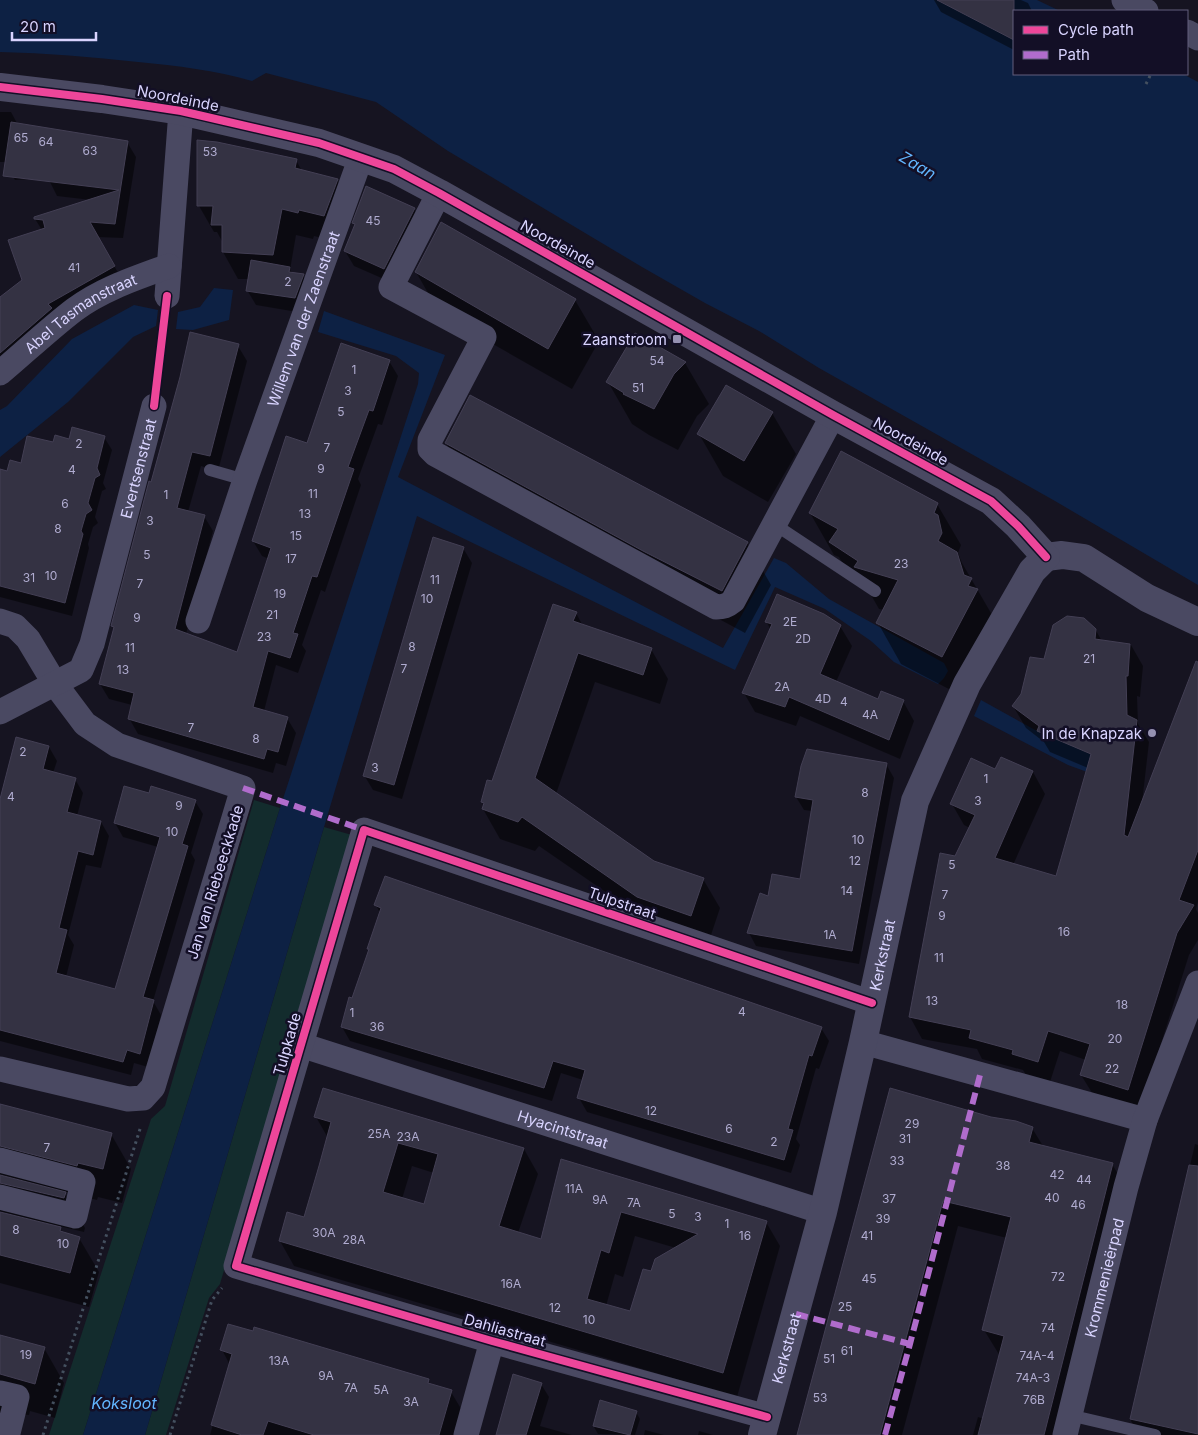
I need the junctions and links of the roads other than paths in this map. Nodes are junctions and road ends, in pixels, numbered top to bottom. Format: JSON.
{"nodes":[{"id":1,"x":1124,"y":0,"type":"edge"},
{"id":2,"x":1144,"y":10,"type":"edge"},
{"id":3,"x":0,"y":87,"type":"edge"},
{"id":4,"x":181,"y":111,"type":"junction"},
{"id":5,"x":361,"y":157,"type":"junction"},
{"id":6,"x":439,"y":193,"type":"junction"},
{"id":7,"x":169,"y":266,"type":"junction"},
{"id":8,"x":167,"y":296,"type":"dead end"},
{"id":9,"x":0,"y":373,"type":"edge"},
{"id":10,"x":154,"y":406,"type":"dead end"},
{"id":11,"x":833,"y":415,"type":"junction"},
{"id":12,"x":210,"y":470,"type":"dead end"},
{"id":13,"x":245,"y":480,"type":"junction"},
{"id":14,"x":769,"y":533,"type":"junction"},
{"id":15,"x":1046,"y":558,"type":"junction"},
{"id":16,"x":875,"y":591,"type":"dead end"},
{"id":17,"x":0,"y":621,"type":"edge"},
{"id":18,"x":198,"y":621,"type":"dead end"},
{"id":19,"x":1198,"y":622,"type":"edge"},
{"id":20,"x":55,"y":684,"type":"junction"},
{"id":21,"x":0,"y":712,"type":"edge"},
{"id":22,"x":364,"y":830,"type":"joint"},
{"id":23,"x":1198,"y":983,"type":"edge"},
{"id":24,"x":872,"y":1003,"type":"junction"},
{"id":25,"x":863,"y":1042,"type":"junction"},
{"id":26,"x":302,"y":1045,"type":"junction"},
{"id":27,"x":0,"y":1069,"type":"edge"},
{"id":28,"x":1145,"y":1120,"type":"junction"},
{"id":29,"x":0,"y":1160,"type":"edge"},
{"id":30,"x":0,"y":1197,"type":"edge"},
{"id":31,"x":823,"y":1212,"type":"junction"},
{"id":32,"x":236,"y":1266,"type":"joint"},
{"id":33,"x":492,"y":1341,"type":"junction"},
{"id":34,"x":0,"y":1393,"type":"edge"},
{"id":35,"x":1068,"y":1425,"type":"edge"},
{"id":36,"x":765,"y":1426,"type":"edge"},
{"id":37,"x":0,"y":1430,"type":"edge"},
{"id":38,"x":466,"y":1435,"type":"edge"},
{"id":39,"x":1155,"y":1435,"type":"edge"}],
"edges":[{"from":1,"to":2,"type":"street"},
{"from":3,"to":4,"type":"street","name":"Noordeinde"},
{"from":4,"to":5,"type":"street","name":"Noordeinde"},
{"from":4,"to":7,"type":"street"},
{"from":5,"to":6,"type":"street","name":"Noordeinde"},
{"from":5,"to":13,"type":"street","name":"Willem van der Zaenstraat"},
{"from":6,"to":11,"type":"street","name":"Noordeinde"},
{"from":6,"to":14,"type":"street"},
{"from":7,"to":8,"type":"street"},
{"from":7,"to":9,"type":"street","name":"Abel Tasmanstraat"},
{"from":10,"to":20,"type":"street","name":"Evertsenstraat"},
{"from":11,"to":14,"type":"street"},
{"from":11,"to":15,"type":"street","name":"Noordeinde"},
{"from":12,"to":13,"type":"lane"},
{"from":13,"to":18,"type":"street","name":"Willem van der Zaenstraat"},
{"from":14,"to":16,"type":"lane"},
{"from":15,"to":19,"type":"street"},
{"from":15,"to":24,"type":"street","name":"Kerkstraat"},
{"from":17,"to":20,"type":"street"},
{"from":20,"to":21,"type":"street","name":"Evertsenstraat"},
{"from":20,"to":27,"type":"street","name":"Jan van Riebeeckkade"},
{"from":22,"to":24,"type":"street","name":"Tulpstraat"},
{"from":22,"to":26,"type":"street","name":"Tulpkade"},
{"from":23,"to":28,"type":"street","name":"Krommenieërpad"},
{"from":24,"to":25,"type":"street","name":"Kerkstraat"},
{"from":25,"to":28,"type":"street"},
{"from":25,"to":31,"type":"street","name":"Kerkstraat"},
{"from":26,"to":31,"type":"street","name":"Hyacintstraat"},
{"from":26,"to":32,"type":"street","name":"Tulpkade"},
{"from":28,"to":35,"type":"street","name":"Krommenieërpad"},
{"from":29,"to":30,"type":"street"},
{"from":31,"to":36,"type":"street","name":"Kerkstraat"},
{"from":32,"to":33,"type":"street","name":"Dahliastraat"},
{"from":33,"to":36,"type":"street","name":"Dahliastraat"},
{"from":33,"to":38,"type":"street"},
{"from":34,"to":37,"type":"street"},
{"from":35,"to":39,"type":"lane"}]}
